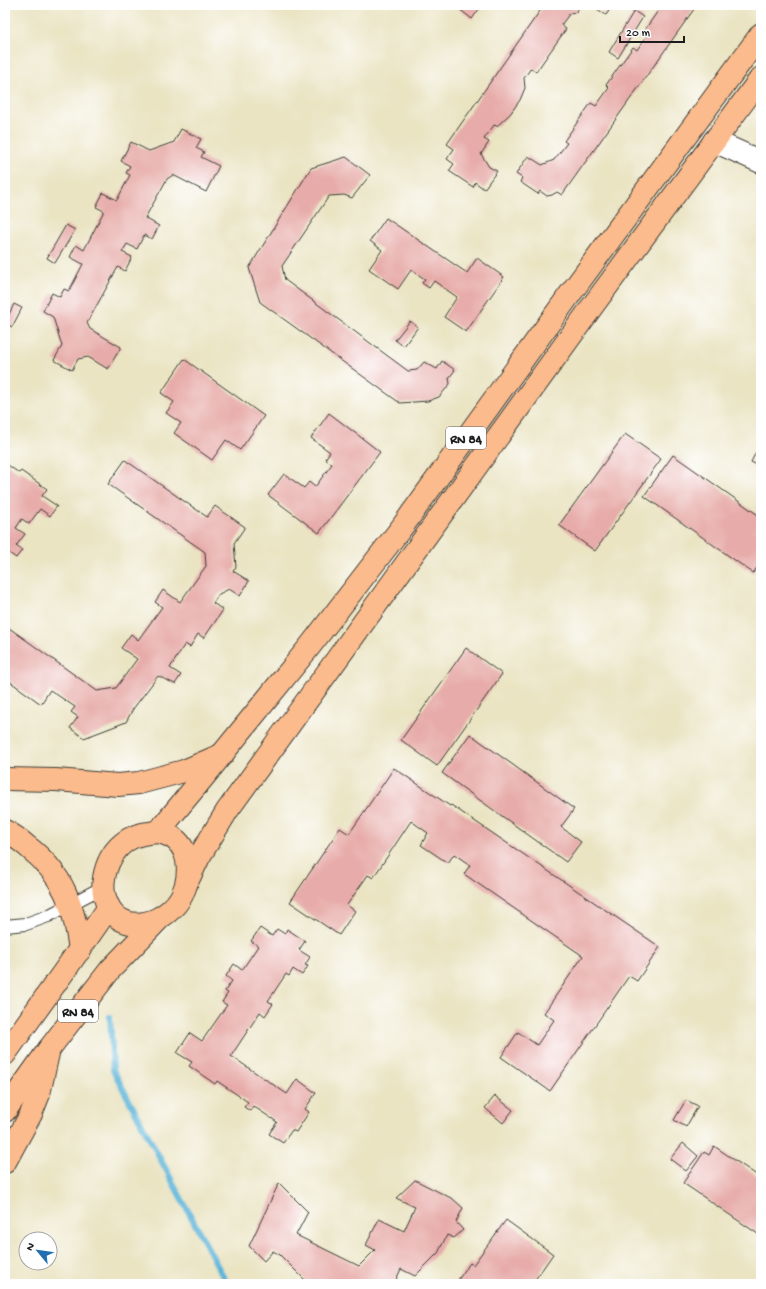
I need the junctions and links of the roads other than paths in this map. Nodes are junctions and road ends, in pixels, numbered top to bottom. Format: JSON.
{"nodes":[{"id":1,"x":761,"y":34,"type":"edge"},
{"id":2,"x":761,"y":78,"type":"edge"},
{"id":3,"x":714,"y":141,"type":"junction"},
{"id":4,"x":761,"y":162,"type":"edge"},
{"id":5,"x":573,"y":290,"type":"junction"},
{"id":6,"x":594,"y":304,"type":"junction"},
{"id":7,"x":432,"y":484,"type":"junction"},
{"id":8,"x":453,"y":499,"type":"junction"},
{"id":9,"x":223,"y":754,"type":"junction"},
{"id":10,"x":5,"y":779,"type":"edge"},
{"id":11,"x":5,"y":831,"type":"edge"},
{"id":12,"x":158,"y":832,"type":"junction"},
{"id":13,"x":187,"y":882,"type":"junction"},
{"id":14,"x":106,"y":897,"type":"junction"},
{"id":15,"x":70,"y":905,"type":"junction"},
{"id":16,"x":160,"y":918,"type":"junction"},
{"id":17,"x":5,"y":926,"type":"edge"},
{"id":18,"x":80,"y":950,"type":"junction"},
{"id":19,"x":49,"y":1049,"type":"junction"},
{"id":20,"x":5,"y":1054,"type":"edge"},
{"id":21,"x":5,"y":1111,"type":"edge"},
{"id":22,"x":5,"y":1162,"type":"edge"}],
"edges":[{"from":1,"to":5,"type":"main road","number":"RN 84"},
{"from":2,"to":3,"type":"main road","number":"RN 84"},
{"from":3,"to":4,"type":"street"},
{"from":3,"to":6,"type":"main road","number":"RN 84"},
{"from":5,"to":6,"type":"main road"},
{"from":5,"to":7,"type":"main road","number":"RN 84"},
{"from":6,"to":8,"type":"main road","number":"RN 84"},
{"from":7,"to":8,"type":"main road"},
{"from":7,"to":9,"type":"main road","number":"RN 84"},
{"from":8,"to":13,"type":"main road","number":"RN 84"},
{"from":9,"to":10,"type":"main road"},
{"from":9,"to":12,"type":"main road","number":"RN 84"},
{"from":11,"to":15,"type":"main road"},
{"from":12,"to":13,"type":"main road"},
{"from":12,"to":14,"type":"main road"},
{"from":13,"to":16,"type":"main road"},
{"from":14,"to":15,"type":"lane"},
{"from":14,"to":16,"type":"main road"},
{"from":14,"to":18,"type":"main road","number":"RN 84"},
{"from":15,"to":17,"type":"lane"},
{"from":15,"to":18,"type":"main road"},
{"from":16,"to":19,"type":"main road","number":"RN 84"},
{"from":18,"to":20,"type":"main road","number":"RN 84"},
{"from":19,"to":21,"type":"main road","number":"RN 84"},
{"from":19,"to":22,"type":"main road"}]}
